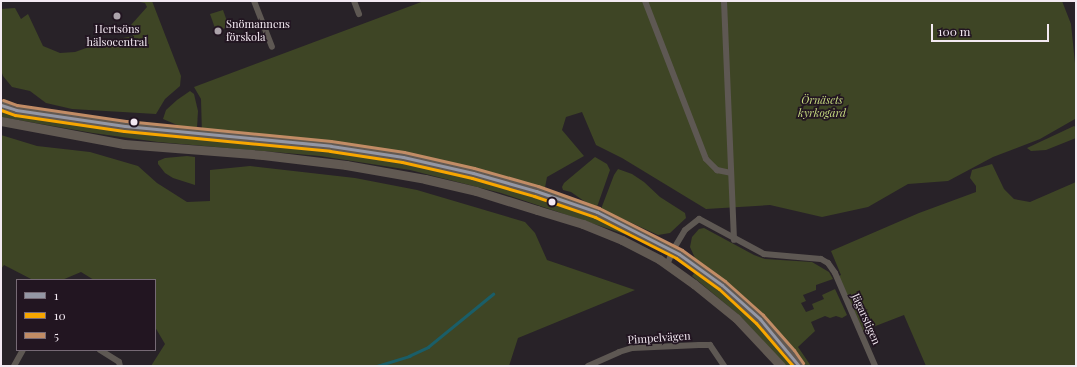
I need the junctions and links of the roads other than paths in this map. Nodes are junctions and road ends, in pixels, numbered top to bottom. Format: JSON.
{"nodes":[{"id":1,"x":254,"y":1,"type":"edge"},
{"id":2,"x":354,"y":1,"type":"edge"},
{"id":3,"x":645,"y":1,"type":"edge"},
{"id":4,"x":724,"y":1,"type":"edge"},
{"id":5,"x":359,"y":14,"type":"dead end"},
{"id":6,"x":272,"y":47,"type":"dead end"},
{"id":7,"x":1,"y":105,"type":"edge"},
{"id":8,"x":1,"y":121,"type":"edge"},
{"id":9,"x":731,"y":172,"type":"junction"},
{"id":10,"x":734,"y":240,"type":"junction"},
{"id":11,"x":672,"y":250,"type":"junction"},
{"id":12,"x":667,"y":264,"type":"junction"},
{"id":13,"x":22,"y":351,"type":"edge"},
{"id":14,"x":102,"y":351,"type":"edge"},
{"id":15,"x":14,"y":366,"type":"edge"},
{"id":16,"x":120,"y":366,"type":"edge"},
{"id":17,"x":588,"y":366,"type":"edge"},
{"id":18,"x":724,"y":366,"type":"edge"},
{"id":19,"x":781,"y":366,"type":"edge"},
{"id":20,"x":799,"y":366,"type":"edge"},
{"id":21,"x":875,"y":366,"type":"edge"}],
"edges":[{"from":1,"to":6,"type":"street"},
{"from":2,"to":5,"type":"street"},
{"from":3,"to":9,"type":"street"},
{"from":4,"to":9,"type":"street"},
{"from":7,"to":11,"type":"main road"},
{"from":8,"to":12,"type":"main road"},
{"from":9,"to":10,"type":"street"},
{"from":10,"to":11,"type":"street","name":"Jägarstigen"},
{"from":10,"to":21,"type":"street","name":"Jägarstigen"},
{"from":11,"to":12,"type":"street","name":"Jägarstigen"},
{"from":11,"to":20,"type":"main road"},
{"from":12,"to":19,"type":"main road"},
{"from":13,"to":15,"type":"street"},
{"from":14,"to":16,"type":"street"},
{"from":17,"to":18,"type":"street","name":"Pimpelvägen"}]}
